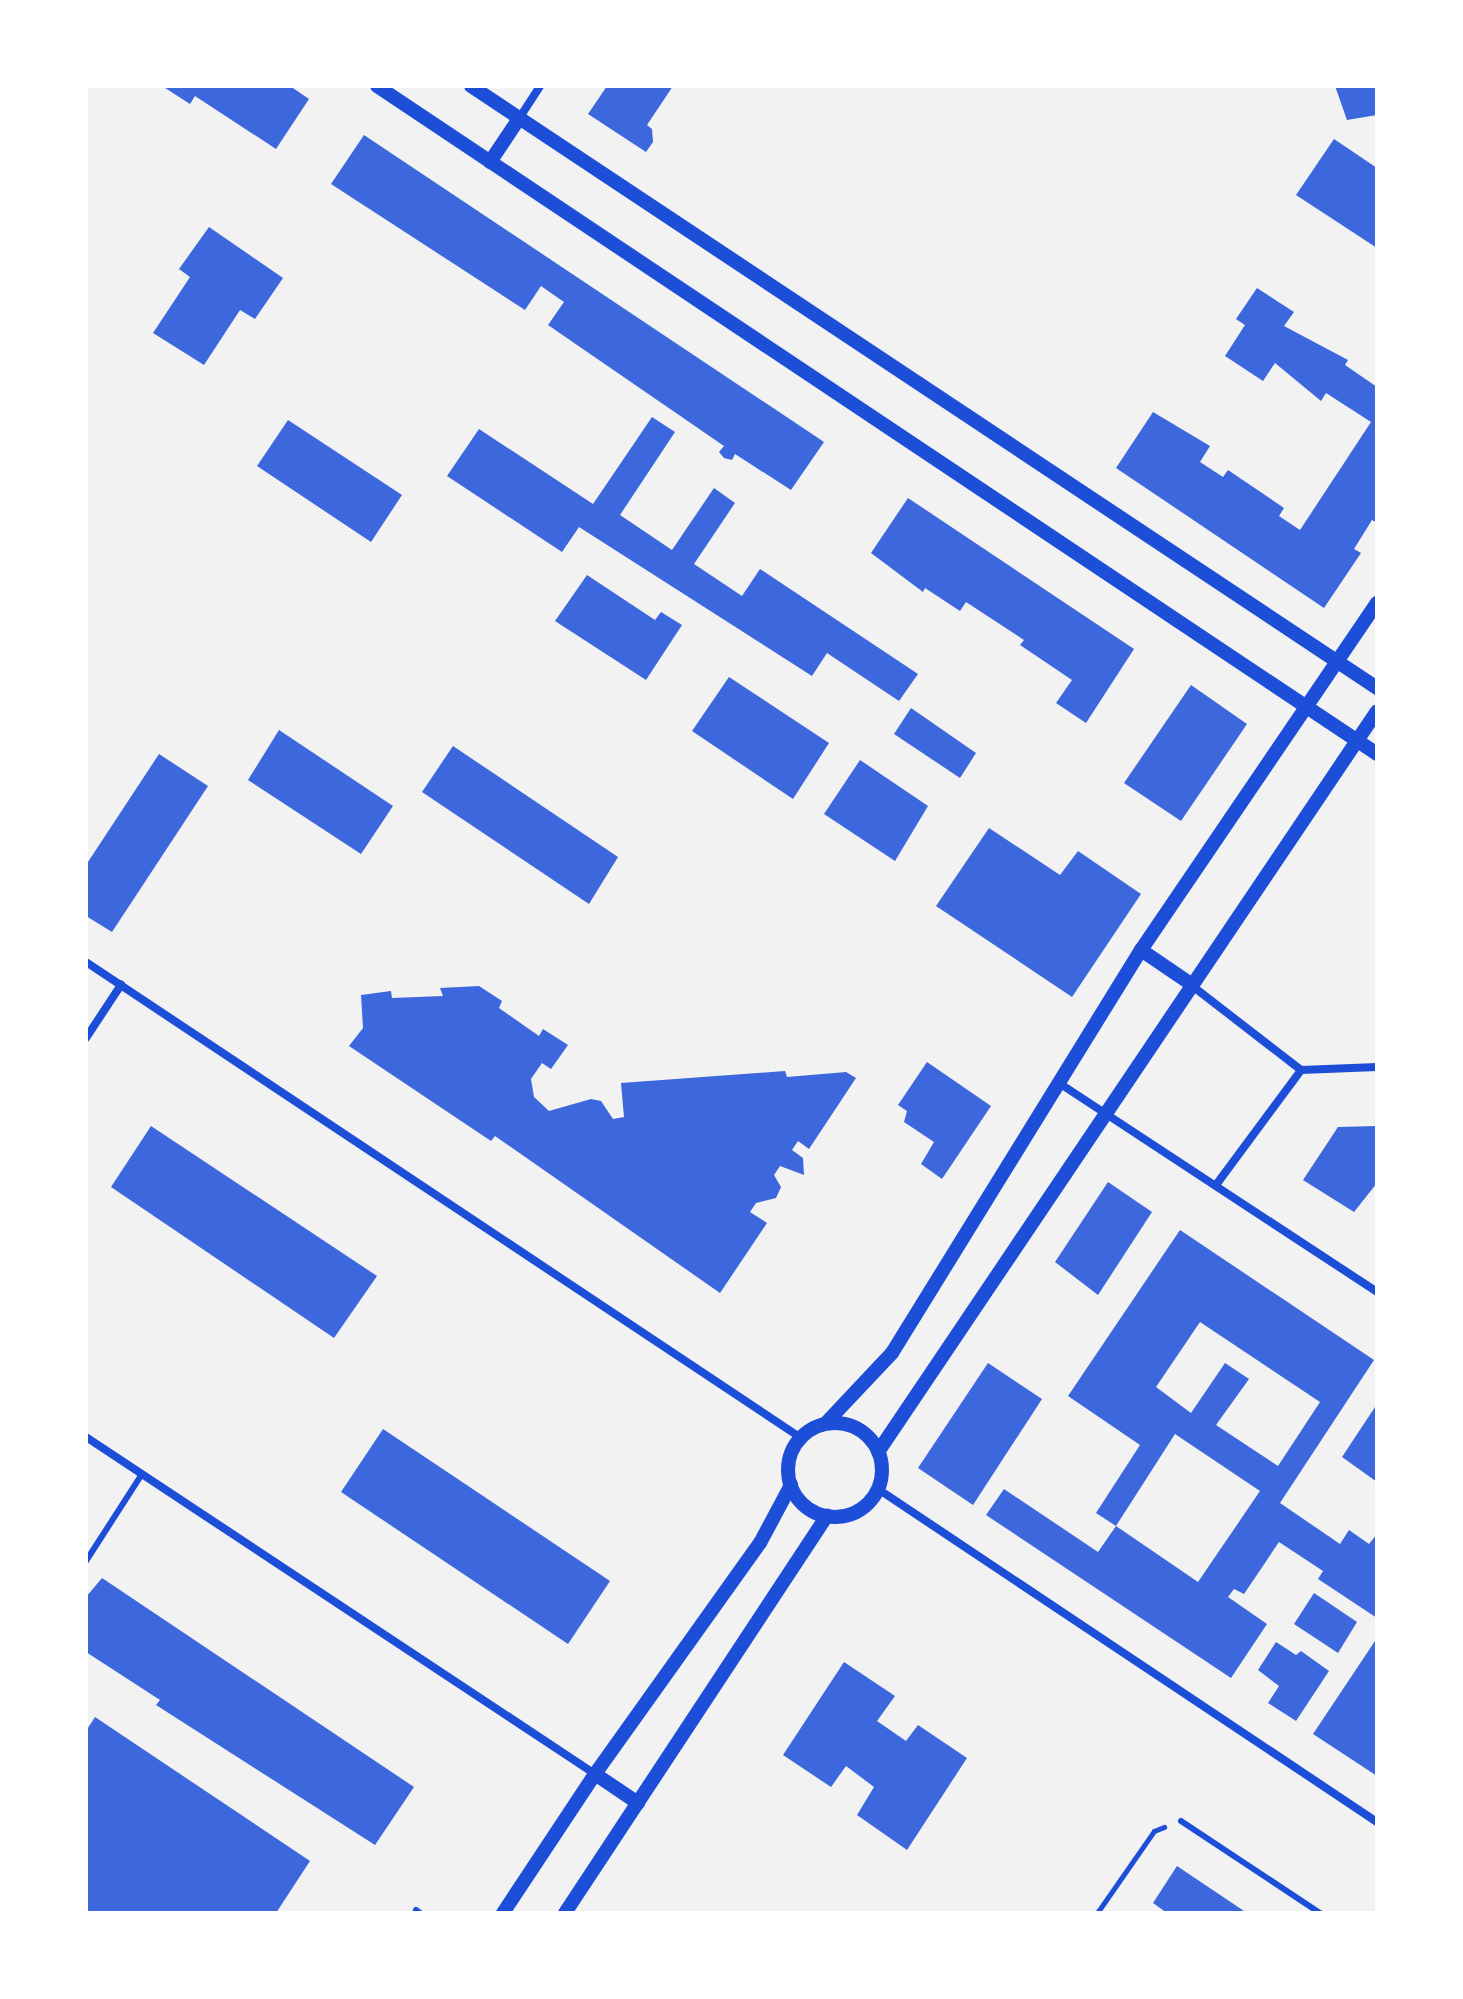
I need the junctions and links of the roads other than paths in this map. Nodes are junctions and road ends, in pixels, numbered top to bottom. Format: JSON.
{"nodes":[{"id":1,"x":377,"y":86,"type":"edge"},
{"id":2,"x":471,"y":86,"type":"edge"},
{"id":3,"x":540,"y":86,"type":"edge"},
{"id":4,"x":520,"y":117,"type":"junction"},
{"id":5,"x":490,"y":162,"type":"junction"},
{"id":6,"x":1377,"y":603,"type":"edge"},
{"id":7,"x":1337,"y":661,"type":"junction"},
{"id":8,"x":1377,"y":688,"type":"edge"},
{"id":9,"x":1308,"y":705,"type":"junction"},
{"id":10,"x":1377,"y":711,"type":"edge"},
{"id":11,"x":1356,"y":741,"type":"junction"},
{"id":12,"x":1377,"y":754,"type":"edge"},
{"id":13,"x":1141,"y":950,"type":"junction"},
{"id":14,"x":86,"y":962,"type":"edge"},
{"id":15,"x":1191,"y":984,"type":"junction"},
{"id":16,"x":121,"y":985,"type":"junction"},
{"id":17,"x":86,"y":1038,"type":"edge"},
{"id":18,"x":1377,"y":1067,"type":"edge"},
{"id":19,"x":1301,"y":1070,"type":"junction"},
{"id":20,"x":1059,"y":1083,"type":"junction"},
{"id":21,"x":1103,"y":1112,"type":"junction"},
{"id":22,"x":1216,"y":1185,"type":"junction"},
{"id":23,"x":1377,"y":1292,"type":"edge"},
{"id":24,"x":826,"y":1423,"type":"junction"},
{"id":25,"x":86,"y":1437,"type":"edge"},
{"id":26,"x":801,"y":1438,"type":"junction"},
{"id":27,"x":878,"y":1452,"type":"junction"},
{"id":28,"x":142,"y":1474,"type":"junction"},
{"id":29,"x":791,"y":1485,"type":"junction"},
{"id":30,"x":878,"y":1489,"type":"junction"},
{"id":31,"x":827,"y":1516,"type":"junction"},
{"id":32,"x":86,"y":1561,"type":"edge"},
{"id":33,"x":595,"y":1774,"type":"junction"},
{"id":34,"x":638,"y":1803,"type":"junction"},
{"id":35,"x":1181,"y":1821,"type":"road end"},
{"id":36,"x":1377,"y":1822,"type":"edge"},
{"id":37,"x":503,"y":1913,"type":"edge"},
{"id":38,"x":565,"y":1913,"type":"edge"},
{"id":39,"x":1320,"y":1913,"type":"edge"}],
"edges":[{"from":1,"to":5,"type":"street"},
{"from":2,"to":4,"type":"street"},
{"from":3,"to":4,"type":"street"},
{"from":4,"to":5,"type":"street"},
{"from":4,"to":7,"type":"street"},
{"from":5,"to":9,"type":"street"},
{"from":6,"to":7,"type":"street"},
{"from":7,"to":8,"type":"street"},
{"from":7,"to":9,"type":"street"},
{"from":9,"to":11,"type":"street"},
{"from":9,"to":13,"type":"street"},
{"from":10,"to":11,"type":"street"},
{"from":11,"to":12,"type":"street"},
{"from":11,"to":15,"type":"street"},
{"from":13,"to":15,"type":"street"},
{"from":13,"to":20,"type":"street"},
{"from":14,"to":16,"type":"street"},
{"from":15,"to":19,"type":"street"},
{"from":15,"to":21,"type":"street"},
{"from":16,"to":17,"type":"street"},
{"from":16,"to":26,"type":"street"},
{"from":18,"to":19,"type":"street"},
{"from":19,"to":22,"type":"street"},
{"from":20,"to":21,"type":"street"},
{"from":20,"to":24,"type":"street"},
{"from":21,"to":22,"type":"street"},
{"from":21,"to":27,"type":"street"},
{"from":22,"to":23,"type":"street"},
{"from":24,"to":26,"type":"street"},
{"from":24,"to":27,"type":"street"},
{"from":25,"to":28,"type":"street"},
{"from":26,"to":29,"type":"street"},
{"from":27,"to":30,"type":"street"},
{"from":28,"to":32,"type":"lane"},
{"from":28,"to":33,"type":"street"},
{"from":29,"to":31,"type":"street"},
{"from":29,"to":33,"type":"street"},
{"from":30,"to":31,"type":"street"},
{"from":30,"to":36,"type":"street"},
{"from":31,"to":34,"type":"street"},
{"from":33,"to":34,"type":"street"},
{"from":33,"to":37,"type":"street"},
{"from":34,"to":38,"type":"street"},
{"from":35,"to":39,"type":"lane"}]}
